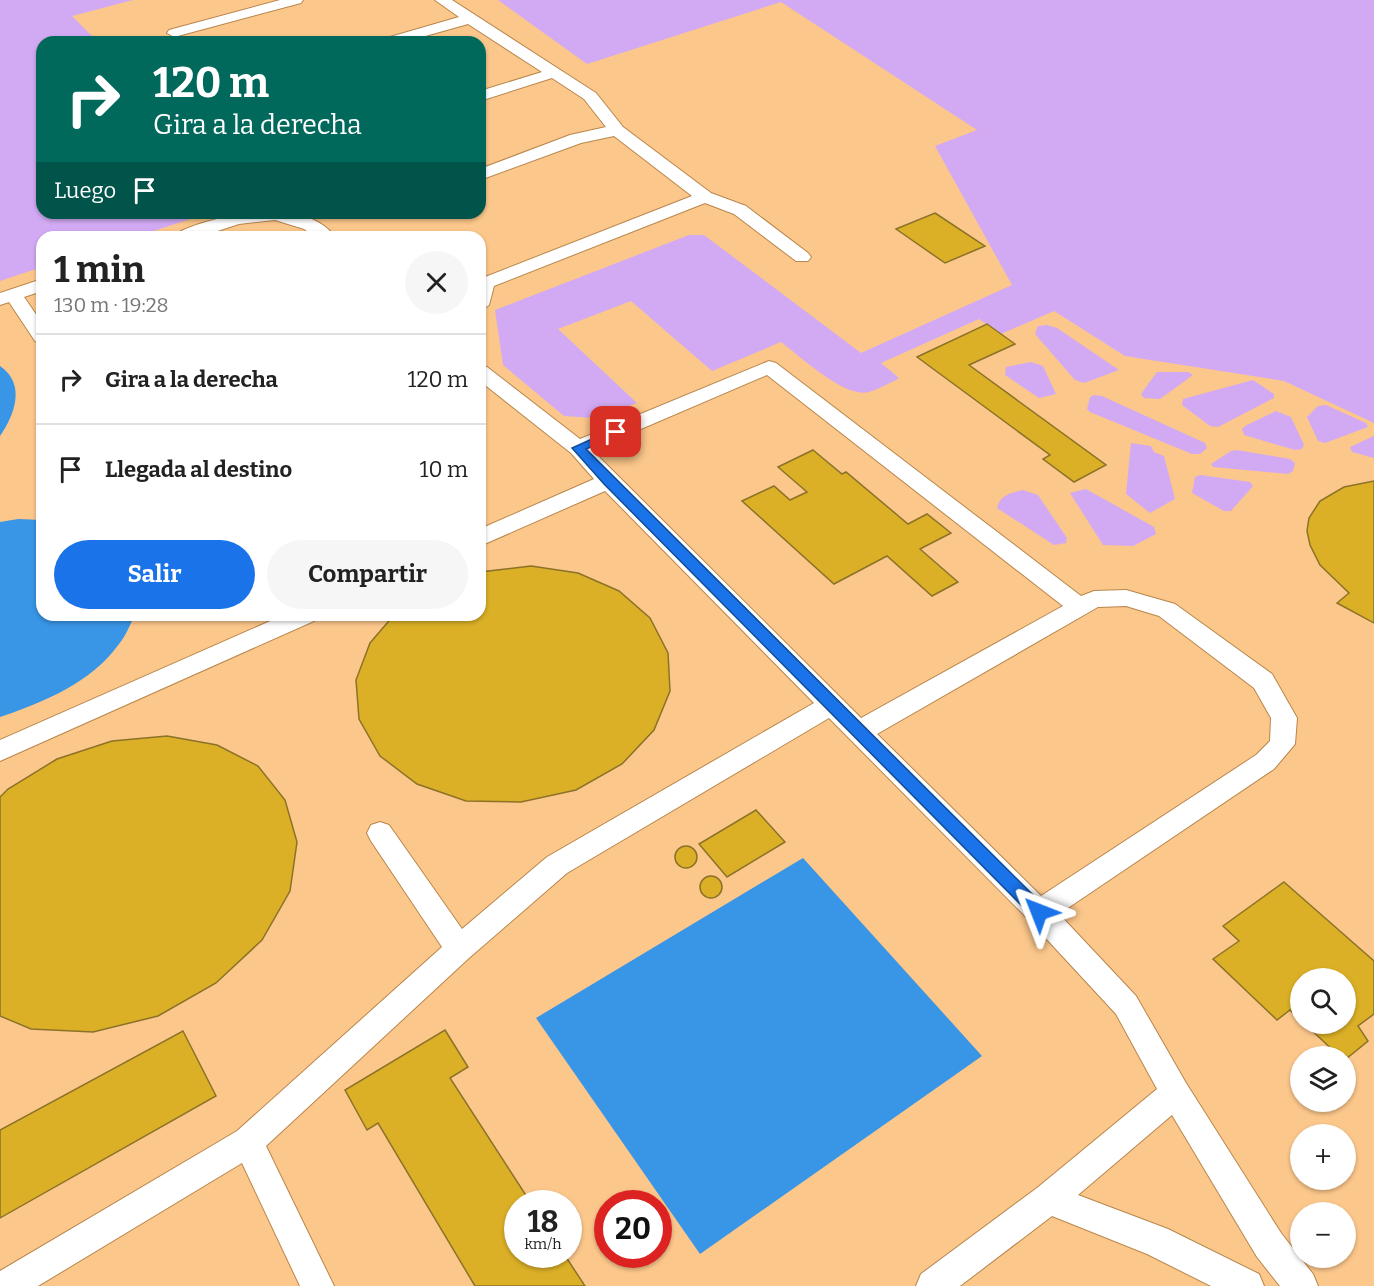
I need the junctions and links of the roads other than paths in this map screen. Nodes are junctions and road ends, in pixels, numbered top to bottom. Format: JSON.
{"nodes":[{"id":1,"x":296,"y":0,"type":"edge"},
{"id":2,"x":442,"y":0,"type":"edge"},
{"id":3,"x":472,"y":18,"type":"junction"},
{"id":4,"x":174,"y":33,"type":"dead end"},
{"id":5,"x":409,"y":36,"type":"edge"},
{"id":6,"x":553,"y":73,"type":"junction"},
{"id":7,"x":486,"y":94,"type":"edge"},
{"id":8,"x":617,"y":130,"type":"junction"},
{"id":9,"x":486,"y":173,"type":"edge"},
{"id":10,"x":705,"y":197,"type":"junction"},
{"id":11,"x":236,"y":219,"type":"edge"},
{"id":12,"x":297,"y":219,"type":"edge"},
{"id":13,"x":200,"y":231,"type":"edge"},
{"id":14,"x":318,"y":231,"type":"edge"},
{"id":15,"x":802,"y":257,"type":"dead end"},
{"id":16,"x":486,"y":283,"type":"edge"},
{"id":17,"x":36,"y":287,"type":"edge"},
{"id":18,"x":7,"y":296,"type":"edge"},
{"id":19,"x":36,"y":330,"type":"edge"},
{"id":20,"x":486,"y":376,"type":"edge"},
{"id":21,"x":578,"y":448,"type":"junction"},
{"id":22,"x":608,"y":481,"type":"junction"},
{"id":23,"x":486,"y":535,"type":"edge"},
{"id":24,"x":1080,"y":608,"type":"junction"},
{"id":25,"x":292,"y":621,"type":"edge"},
{"id":26,"x":832,"y":704,"type":"junction"},
{"id":27,"x":860,"y":731,"type":"junction"},
{"id":28,"x":0,"y":751,"type":"edge"},
{"id":29,"x":380,"y":833,"type":"dead end"},
{"id":30,"x":1039,"y":912,"type":"junction"},
{"id":31,"x":459,"y":949,"type":"junction"},
{"id":32,"x":1175,"y":1093,"type":"junction"},
{"id":33,"x":248,"y":1142,"type":"junction"},
{"id":34,"x":1048,"y":1198,"type":"junction"},
{"id":35,"x":6,"y":1286,"type":"edge"},
{"id":36,"x":316,"y":1286,"type":"edge"},
{"id":37,"x":933,"y":1286,"type":"edge"},
{"id":38,"x":1247,"y":1286,"type":"edge"},
{"id":39,"x":1301,"y":1286,"type":"edge"}],
"edges":[{"from":1,"to":4,"type":"lane"},
{"from":2,"to":3,"type":"lane"},
{"from":3,"to":5,"type":"lane"},
{"from":3,"to":6,"type":"lane"},
{"from":6,"to":7,"type":"lane"},
{"from":6,"to":8,"type":"lane"},
{"from":8,"to":9,"type":"lane"},
{"from":8,"to":10,"type":"lane"},
{"from":10,"to":15,"type":"lane"},
{"from":10,"to":16,"type":"lane"},
{"from":11,"to":13,"type":"lane"},
{"from":12,"to":14,"type":"lane"},
{"from":17,"to":18,"type":"lane"},
{"from":18,"to":19,"type":"lane"},
{"from":20,"to":21,"type":"lane"},
{"from":21,"to":22,"type":"lane"},
{"from":21,"to":24,"type":"lane"},
{"from":22,"to":23,"type":"lane"},
{"from":22,"to":26,"type":"lane"},
{"from":24,"to":27,"type":"lane"},
{"from":24,"to":30,"type":"lane"},
{"from":25,"to":28,"type":"lane"},
{"from":26,"to":27,"type":"lane"},
{"from":26,"to":31,"type":"lane"},
{"from":27,"to":30,"type":"lane"},
{"from":29,"to":31,"type":"lane"},
{"from":30,"to":32,"type":"lane"},
{"from":31,"to":33,"type":"lane"},
{"from":32,"to":34,"type":"lane"},
{"from":32,"to":39,"type":"lane"},
{"from":33,"to":35,"type":"lane"},
{"from":33,"to":36,"type":"lane"},
{"from":34,"to":37,"type":"lane"},
{"from":34,"to":38,"type":"lane"}]}
